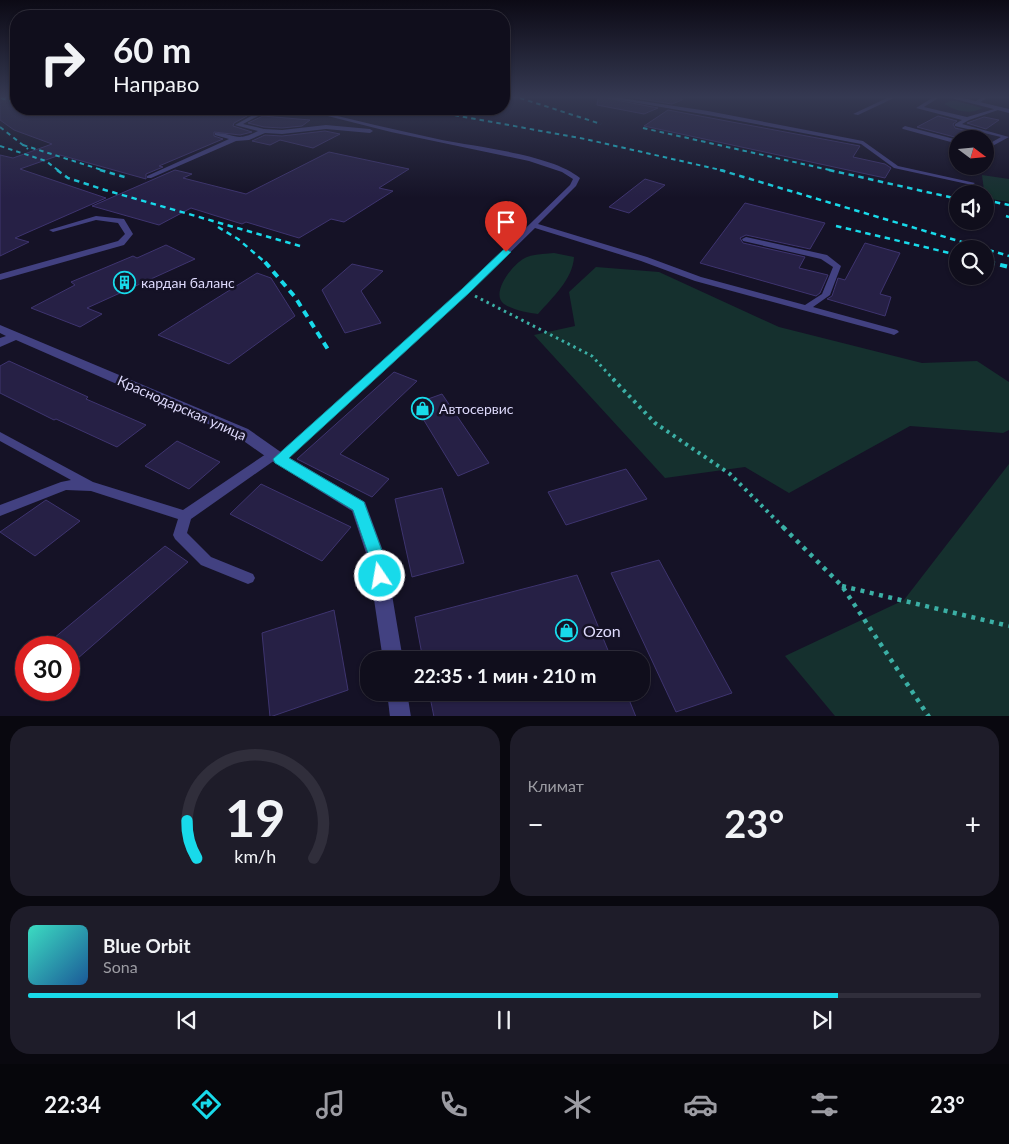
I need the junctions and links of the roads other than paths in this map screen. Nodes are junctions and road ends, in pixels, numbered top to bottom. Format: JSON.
{"nodes":[{"id":1,"x":264,"y":131,"type":"edge"},
{"id":2,"x":271,"y":131,"type":"edge"},
{"id":3,"x":287,"y":131,"type":"edge"},
{"id":4,"x":390,"y":131,"type":"edge"},
{"id":5,"x":803,"y":131,"type":"edge"},
{"id":6,"x":918,"y":131,"type":"edge"},
{"id":7,"x":398,"y":132,"type":"joint"},
{"id":8,"x":217,"y":134,"type":"dead end"},
{"id":9,"x":994,"y":134,"type":"edge"},
{"id":10,"x":235,"y":139,"type":"junction"},
{"id":11,"x":949,"y":140,"type":"edge"},
{"id":12,"x":994,"y":143,"type":"edge"},
{"id":13,"x":149,"y":177,"type":"dead end"},
{"id":14,"x":972,"y":183,"type":"dead end"},
{"id":15,"x":534,"y":225,"type":"junction"},
{"id":16,"x":53,"y":230,"type":"dead end"},
{"id":17,"x":746,"y":239,"type":"dead end"},
{"id":18,"x":0,"y":276,"type":"edge"},
{"id":19,"x":806,"y":308,"type":"junction"},
{"id":20,"x":0,"y":329,"type":"edge"},
{"id":21,"x":894,"y":332,"type":"dead end"},
{"id":22,"x":15,"y":336,"type":"junction"},
{"id":23,"x":0,"y":343,"type":"edge"},
{"id":24,"x":0,"y":436,"type":"edge"},
{"id":25,"x":277,"y":457,"type":"junction"},
{"id":26,"x":92,"y":486,"type":"junction"},
{"id":27,"x":0,"y":511,"type":"edge"},
{"id":28,"x":185,"y":516,"type":"junction"},
{"id":29,"x":248,"y":578,"type":"dead end"},
{"id":30,"x":392,"y":651,"type":"edge"},
{"id":31,"x":399,"y":701,"type":"edge"},
{"id":32,"x":401,"y":716,"type":"edge"}],
"edges":[{"from":1,"to":10,"type":"lane"},
{"from":2,"to":3,"type":"lane"},
{"from":4,"to":7,"type":"lane"},
{"from":5,"to":14,"type":"lane"},
{"from":6,"to":11,"type":"lane"},
{"from":7,"to":15,"type":"lane"},
{"from":8,"to":10,"type":"lane"},
{"from":9,"to":12,"type":"lane"},
{"from":10,"to":13,"type":"lane"},
{"from":15,"to":19,"type":"lane"},
{"from":15,"to":25,"type":"lane"},
{"from":16,"to":18,"type":"lane"},
{"from":17,"to":19,"type":"lane"},
{"from":19,"to":21,"type":"lane"},
{"from":20,"to":22,"type":"street","name":"Краснодарская улица"},
{"from":22,"to":23,"type":"street"},
{"from":22,"to":25,"type":"street","name":"Краснодарская улица"},
{"from":24,"to":26,"type":"lane"},
{"from":25,"to":28,"type":"lane"},
{"from":25,"to":30,"type":"street","name":"Краснодарская улица"},
{"from":26,"to":27,"type":"lane"},
{"from":26,"to":28,"type":"lane"},
{"from":28,"to":29,"type":"lane"},
{"from":31,"to":32,"type":"street"}]}
